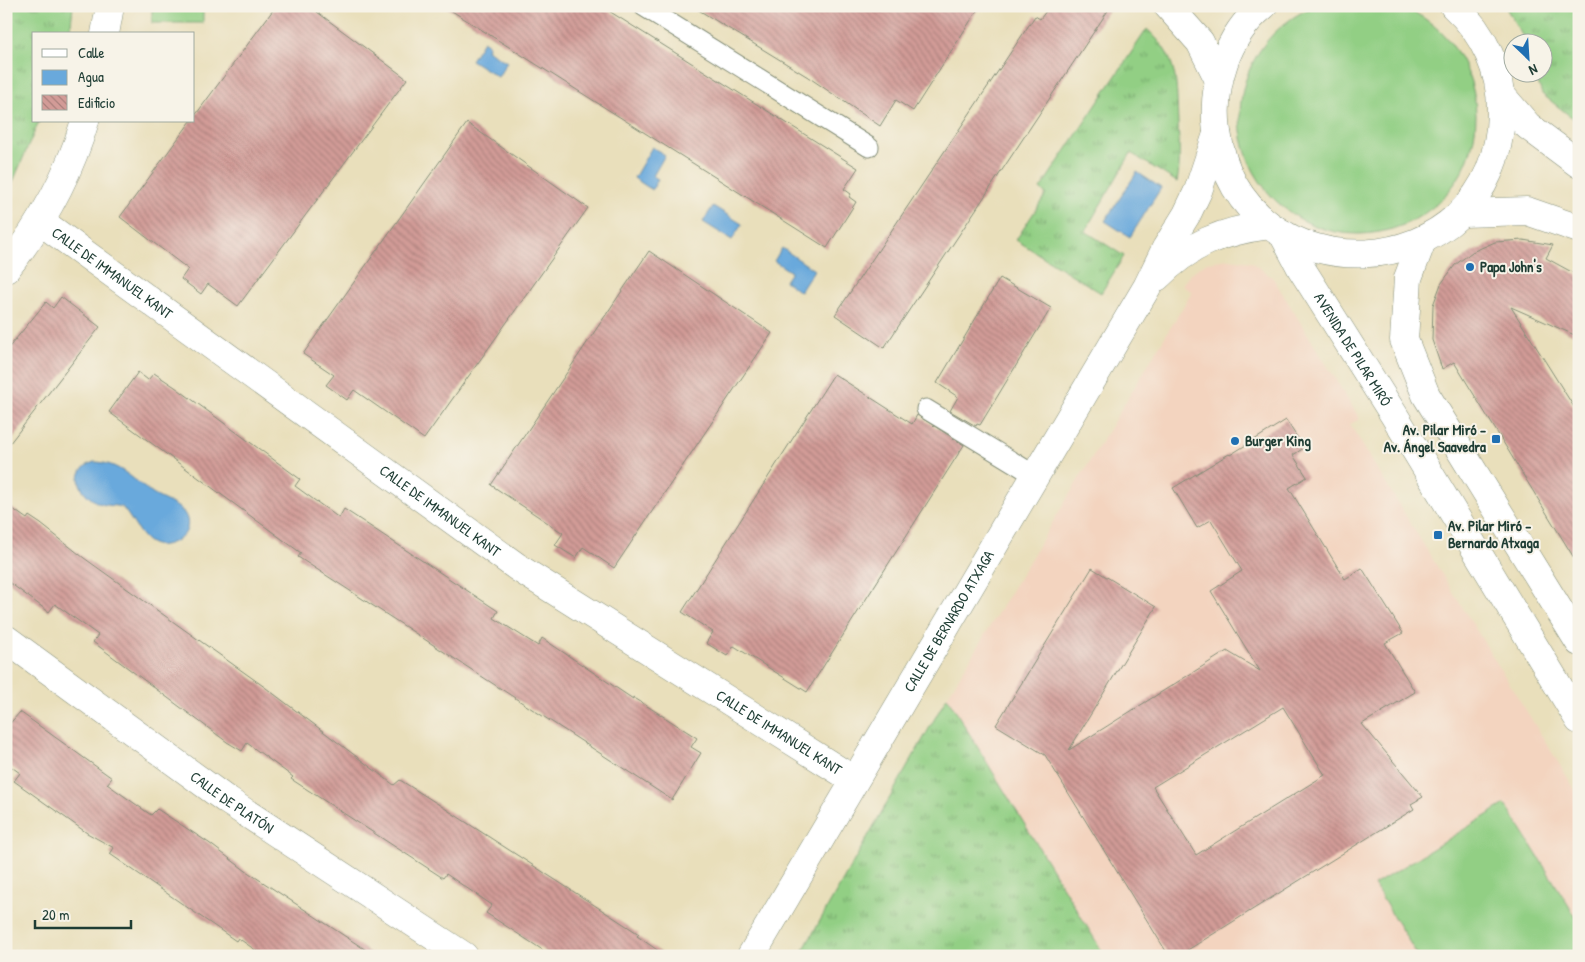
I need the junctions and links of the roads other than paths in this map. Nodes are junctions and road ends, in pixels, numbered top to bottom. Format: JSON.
{"nodes":[{"id":1,"x":110,"y":6,"type":"edge"},
{"id":2,"x":1168,"y":6,"type":"edge"},
{"id":3,"x":1262,"y":6,"type":"edge"},
{"id":4,"x":1454,"y":6,"type":"edge"},
{"id":5,"x":645,"y":7,"type":"edge"},
{"id":6,"x":105,"y":32,"type":"edge"},
{"id":7,"x":1218,"y":78,"type":"junction"},
{"id":8,"x":1502,"y":96,"type":"junction"},
{"id":9,"x":85,"y":122,"type":"edge"},
{"id":10,"x":1217,"y":134,"type":"junction"},
{"id":11,"x":869,"y":146,"type":"dead end"},
{"id":12,"x":1579,"y":164,"type":"edge"},
{"id":13,"x":1463,"y":213,"type":"junction"},
{"id":14,"x":40,"y":221,"type":"junction"},
{"id":15,"x":1579,"y":229,"type":"edge"},
{"id":16,"x":1276,"y":230,"type":"junction"},
{"id":17,"x":1422,"y":241,"type":"junction"},
{"id":18,"x":6,"y":269,"type":"edge"},
{"id":19,"x":1147,"y":287,"type":"junction"},
{"id":20,"x":926,"y":409,"type":"dead end"},
{"id":21,"x":1036,"y":476,"type":"junction"},
{"id":22,"x":6,"y":639,"type":"edge"},
{"id":23,"x":1579,"y":642,"type":"edge"},
{"id":24,"x":1579,"y":720,"type":"edge"},
{"id":25,"x":854,"y":780,"type":"junction"},
{"id":26,"x":464,"y":956,"type":"edge"},
{"id":27,"x":751,"y":956,"type":"edge"}],
"edges":[{"from":1,"to":6,"type":"street"},
{"from":2,"to":7,"type":"street"},
{"from":3,"to":7,"type":"street"},
{"from":4,"to":8,"type":"street"},
{"from":5,"to":11,"type":"lane"},
{"from":7,"to":10,"type":"street"},
{"from":8,"to":12,"type":"street"},
{"from":8,"to":13,"type":"street"},
{"from":9,"to":14,"type":"street"},
{"from":10,"to":16,"type":"street"},
{"from":10,"to":19,"type":"street","name":"CALLE DE BERNARDO ATXAGA"},
{"from":13,"to":15,"type":"street"},
{"from":13,"to":17,"type":"street"},
{"from":14,"to":18,"type":"street"},
{"from":14,"to":25,"type":"street","name":"CALLE DE IMMANUEL KANT"},
{"from":16,"to":17,"type":"street"},
{"from":16,"to":19,"type":"street","name":"CALLE DE BERNARDO ATXAGA"},
{"from":16,"to":24,"type":"street","name":"AVENIDA DE PILAR MIRÓ"},
{"from":17,"to":23,"type":"street"},
{"from":19,"to":21,"type":"street","name":"CALLE DE BERNARDO ATXAGA"},
{"from":20,"to":21,"type":"lane"},
{"from":21,"to":25,"type":"street","name":"CALLE DE BERNARDO ATXAGA"},
{"from":22,"to":26,"type":"street","name":"CALLE DE PLATÓN"},
{"from":25,"to":27,"type":"street","name":"CALLE DE BERNARDO ATXAGA"}]}
